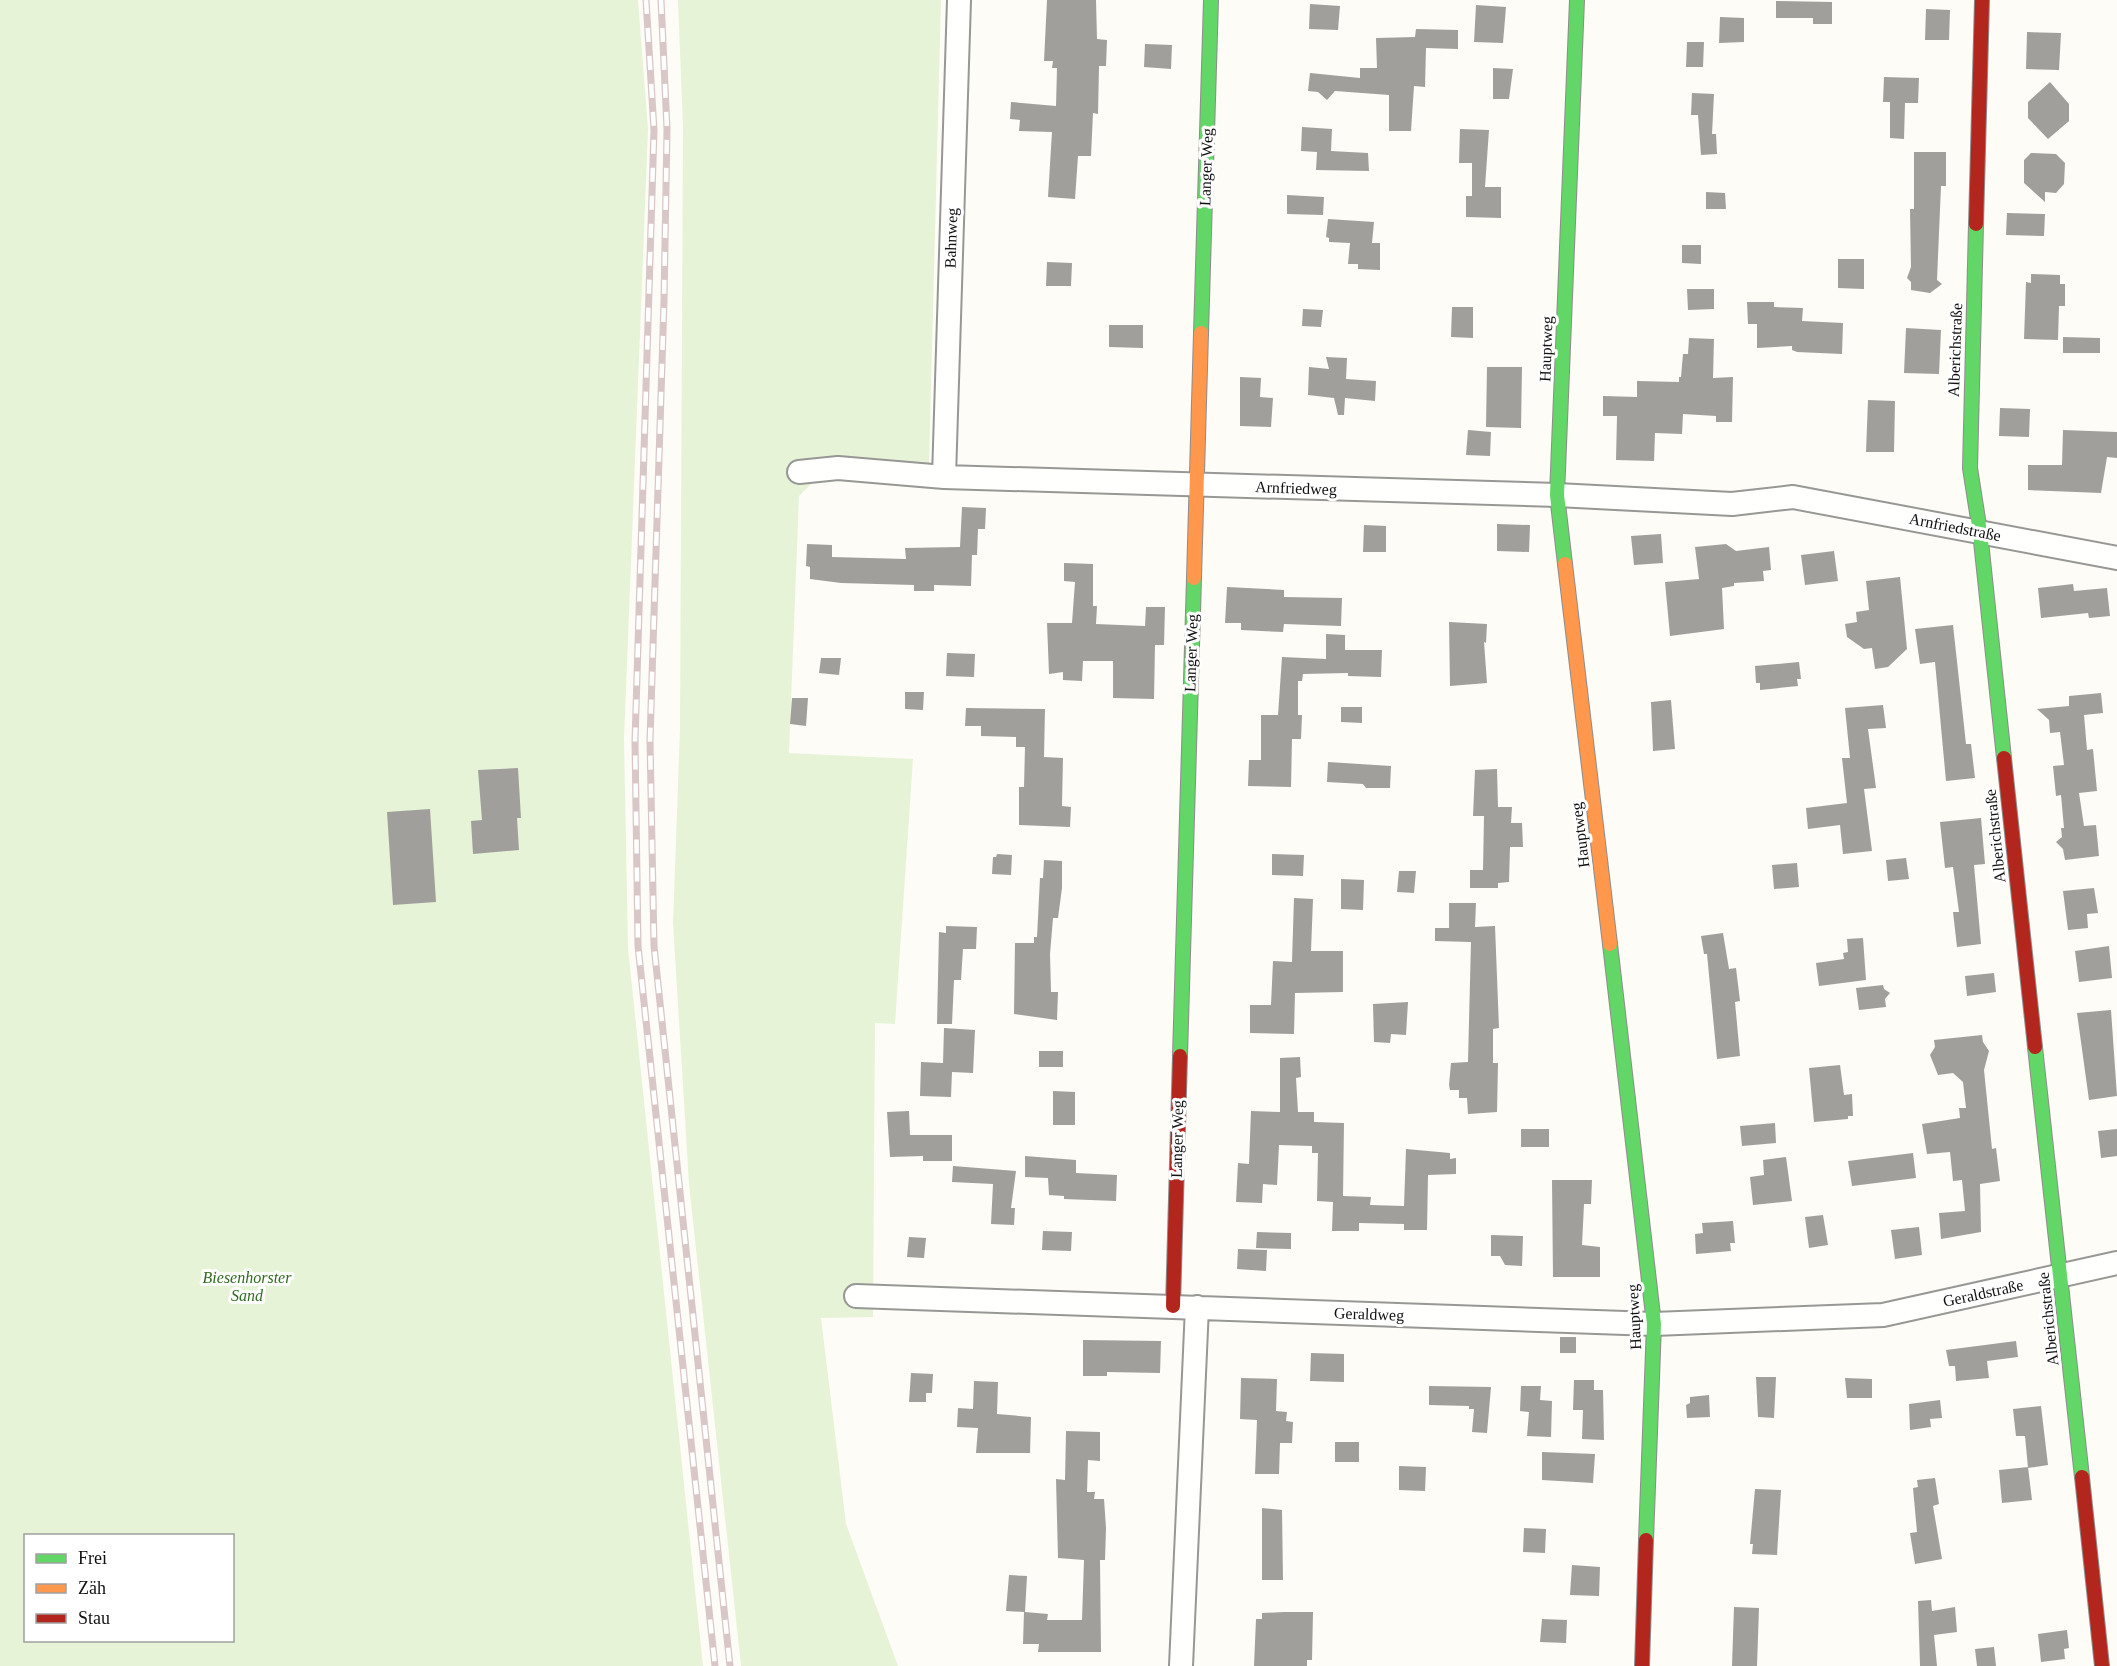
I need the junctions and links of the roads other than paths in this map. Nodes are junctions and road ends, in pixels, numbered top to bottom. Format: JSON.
{"nodes":[{"id":1,"x":959,"y":0,"type":"edge"},
{"id":2,"x":1211,"y":0,"type":"edge"},
{"id":3,"x":1576,"y":0,"type":"edge"},
{"id":4,"x":1982,"y":0,"type":"edge"},
{"id":5,"x":800,"y":472,"type":"dead end"},
{"id":6,"x":944,"y":477,"type":"junction"},
{"id":7,"x":1196,"y":485,"type":"junction"},
{"id":8,"x":1557,"y":495,"type":"junction"},
{"id":9,"x":1793,"y":497,"type":"joint"},
{"id":10,"x":1980,"y":532,"type":"junction"},
{"id":11,"x":2117,"y":558,"type":"edge"},
{"id":12,"x":2117,"y":1263,"type":"edge"},
{"id":13,"x":2060,"y":1277,"type":"junction"},
{"id":14,"x":856,"y":1296,"type":"dead end"},
{"id":15,"x":1173,"y":1306,"type":"junction"},
{"id":16,"x":1197,"y":1307,"type":"junction"},
{"id":17,"x":1883,"y":1315,"type":"joint"},
{"id":18,"x":1654,"y":1324,"type":"junction"},
{"id":19,"x":1181,"y":1666,"type":"edge"},
{"id":20,"x":1642,"y":1666,"type":"edge"},
{"id":21,"x":2102,"y":1666,"type":"edge"}],
"edges":[{"from":1,"to":6,"type":"street","name":"Bahnweg"},
{"from":2,"to":7,"type":"street","name":"Langer Weg"},
{"from":3,"to":8,"type":"street","name":"Hauptweg"},
{"from":4,"to":10,"type":"street","name":"Alberichstraße"},
{"from":5,"to":6,"type":"street","name":"Arnfriedweg"},
{"from":6,"to":7,"type":"street","name":"Arnfriedweg"},
{"from":7,"to":8,"type":"street","name":"Arnfriedweg"},
{"from":7,"to":15,"type":"street","name":"Langer Weg"},
{"from":8,"to":9,"type":"street","name":"Arnfriedweg"},
{"from":8,"to":18,"type":"street","name":"Hauptweg"},
{"from":9,"to":10,"type":"street","name":"Arnfriedstraße"},
{"from":10,"to":11,"type":"street","name":"Arnfriedstraße"},
{"from":10,"to":13,"type":"street","name":"Alberichstraße"},
{"from":12,"to":13,"type":"street","name":"Geraldstraße"},
{"from":13,"to":17,"type":"street","name":"Geraldstraße"},
{"from":13,"to":21,"type":"street","name":"Alberichstraße"},
{"from":14,"to":15,"type":"street","name":"Geraldweg"},
{"from":15,"to":16,"type":"street","name":"Geraldweg"},
{"from":16,"to":18,"type":"street","name":"Geraldweg"},
{"from":16,"to":19,"type":"street"},
{"from":17,"to":18,"type":"street","name":"Geraldweg"},
{"from":18,"to":20,"type":"street","name":"Hauptweg"}]}
